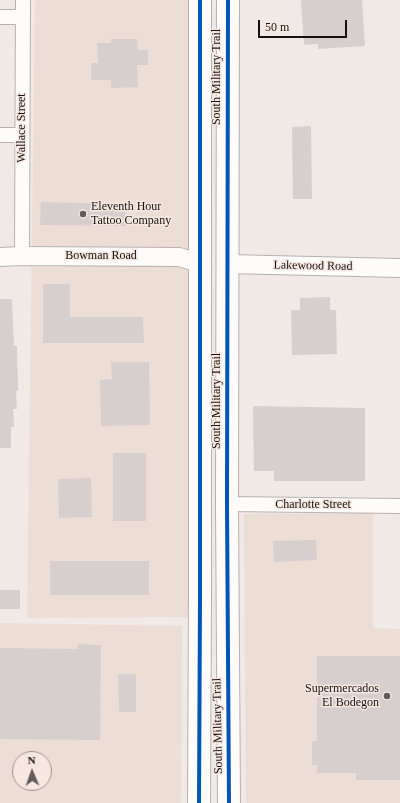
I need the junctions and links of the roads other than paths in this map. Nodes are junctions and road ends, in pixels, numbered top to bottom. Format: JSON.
{"nodes":[{"id":1,"x":23,"y":0,"type":"edge"},
{"id":2,"x":200,"y":0,"type":"edge"},
{"id":3,"x":223,"y":5,"type":"edge"},
{"id":4,"x":0,"y":17,"type":"edge"},
{"id":5,"x":23,"y":17,"type":"junction"},
{"id":6,"x":200,"y":113,"type":"junction"},
{"id":7,"x":0,"y":135,"type":"edge"},
{"id":8,"x":22,"y":135,"type":"junction"},
{"id":9,"x":22,"y":256,"type":"junction"},
{"id":10,"x":0,"y":257,"type":"edge"},
{"id":11,"x":200,"y":263,"type":"junction"},
{"id":12,"x":227,"y":264,"type":"junction"},
{"id":13,"x":400,"y":268,"type":"edge"},
{"id":14,"x":227,"y":432,"type":"junction"},
{"id":15,"x":200,"y":452,"type":"junction"},
{"id":16,"x":227,"y":504,"type":"junction"},
{"id":17,"x":400,"y":506,"type":"edge"},
{"id":18,"x":227,"y":644,"type":"junction"},
{"id":19,"x":199,"y":803,"type":"edge"},
{"id":20,"x":228,"y":803,"type":"edge"}],
"edges":[{"from":1,"to":5,"type":"street","name":"Wallace Street"},
{"from":2,"to":6,"type":"main road","name":"South Military Trail"},
{"from":3,"to":12,"type":"main road","name":"South Military Trail"},
{"from":4,"to":5,"type":"street"},
{"from":5,"to":8,"type":"street","name":"Wallace Street"},
{"from":6,"to":11,"type":"main road","name":"South Military Trail"},
{"from":6,"to":12,"type":"main road"},
{"from":7,"to":8,"type":"street"},
{"from":8,"to":9,"type":"street","name":"Wallace Street"},
{"from":9,"to":10,"type":"street","name":"Bowman Road"},
{"from":9,"to":11,"type":"street","name":"Bowman Road"},
{"from":11,"to":14,"type":"main road"},
{"from":11,"to":15,"type":"main road","name":"South Military Trail"},
{"from":12,"to":13,"type":"street","name":"Lakewood Road"},
{"from":12,"to":14,"type":"main road","name":"South Military Trail"},
{"from":14,"to":16,"type":"main road","name":"South Military Trail"},
{"from":15,"to":18,"type":"main road"},
{"from":15,"to":19,"type":"main road","name":"South Military Trail"},
{"from":16,"to":17,"type":"street","name":"Charlotte Street"},
{"from":16,"to":18,"type":"main road","name":"South Military Trail"},
{"from":18,"to":20,"type":"main road","name":"South Military Trail"}]}
